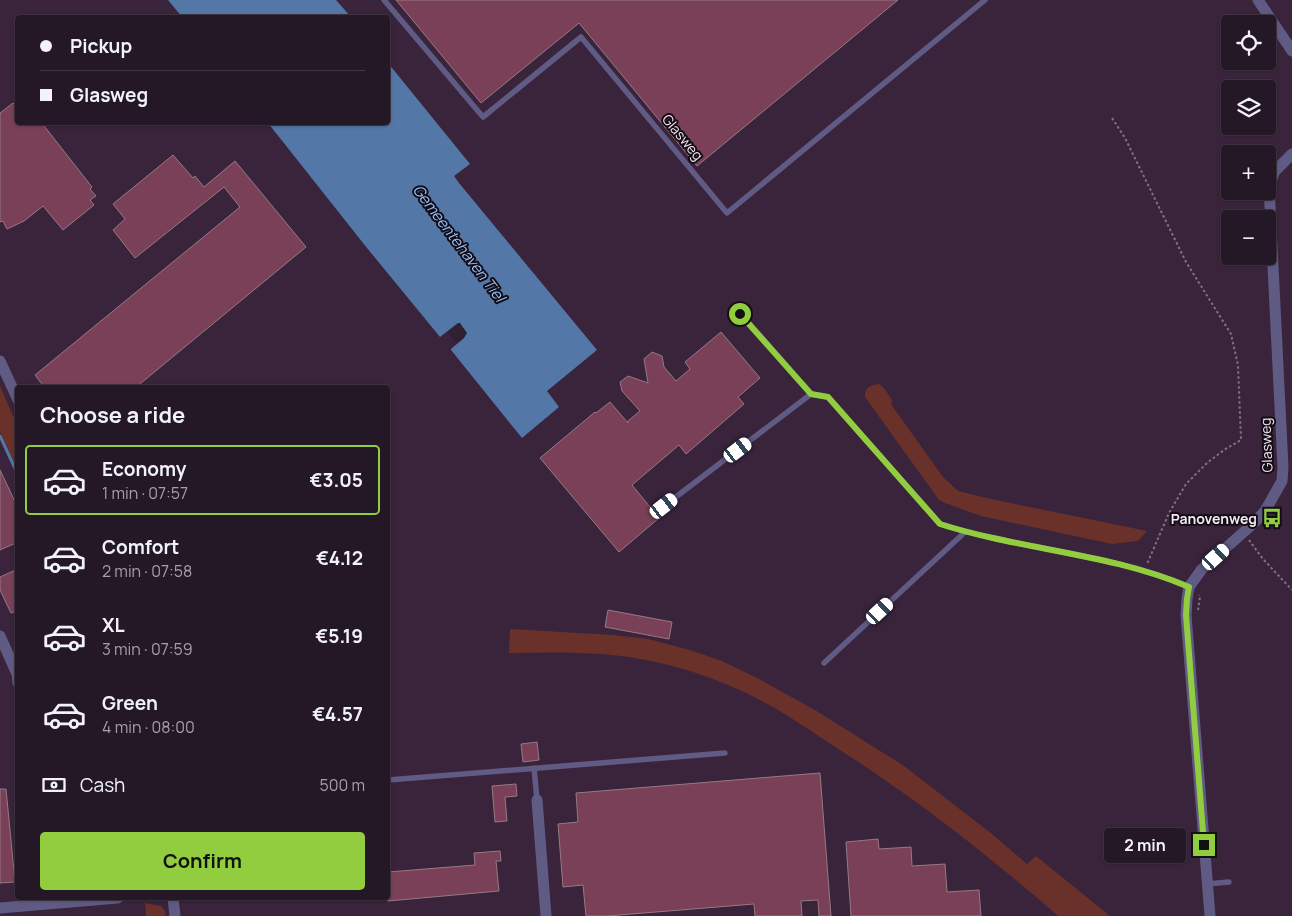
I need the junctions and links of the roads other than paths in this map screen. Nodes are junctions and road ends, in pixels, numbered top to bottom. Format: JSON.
{"nodes":[{"id":1,"x":384,"y":0,"type":"edge"},
{"id":2,"x":985,"y":0,"type":"edge"},
{"id":3,"x":1258,"y":0,"type":"edge"},
{"id":4,"x":1292,"y":51,"type":"edge"},
{"id":5,"x":1292,"y":154,"type":"edge"},
{"id":6,"x":740,"y":314,"type":"dead end"},
{"id":7,"x":0,"y":361,"type":"edge"},
{"id":8,"x":15,"y":394,"type":"edge"},
{"id":9,"x":811,"y":394,"type":"junction"},
{"id":10,"x":664,"y":506,"type":"dead end"},
{"id":11,"x":965,"y":532,"type":"junction"},
{"id":12,"x":1189,"y":587,"type":"junction"},
{"id":13,"x":0,"y":636,"type":"edge"},
{"id":14,"x":824,"y":663,"type":"dead end"},
{"id":15,"x":15,"y":670,"type":"edge"},
{"id":16,"x":725,"y":753,"type":"dead end"},
{"id":17,"x":534,"y":768,"type":"junction"},
{"id":18,"x":390,"y":780,"type":"edge"},
{"id":19,"x":537,"y":800,"type":"joint"},
{"id":20,"x":1229,"y":882,"type":"dead end"},
{"id":21,"x":1207,"y":884,"type":"junction"},
{"id":22,"x":76,"y":900,"type":"edge"},
{"id":23,"x":173,"y":900,"type":"edge"},
{"id":24,"x":35,"y":902,"type":"edge"},
{"id":25,"x":0,"y":908,"type":"edge"},
{"id":26,"x":175,"y":916,"type":"edge"},
{"id":27,"x":546,"y":916,"type":"edge"},
{"id":28,"x":1210,"y":916,"type":"edge"}],
"edges":[{"from":1,"to":2,"type":"lane","name":"Glasweg"},
{"from":3,"to":4,"type":"street"},
{"from":5,"to":12,"type":"street","name":"Glasweg"},
{"from":6,"to":9,"type":"lane"},
{"from":7,"to":8,"type":"street"},
{"from":9,"to":10,"type":"lane"},
{"from":9,"to":11,"type":"lane"},
{"from":11,"to":12,"type":"lane"},
{"from":11,"to":14,"type":"lane"},
{"from":12,"to":21,"type":"street"},
{"from":13,"to":15,"type":"street"},
{"from":16,"to":17,"type":"lane"},
{"from":17,"to":18,"type":"lane"},
{"from":17,"to":19,"type":"lane"},
{"from":19,"to":27,"type":"street"},
{"from":20,"to":21,"type":"lane"},
{"from":21,"to":28,"type":"street"},
{"from":22,"to":24,"type":"street"},
{"from":23,"to":26,"type":"street"},
{"from":24,"to":25,"type":"street"}]}
